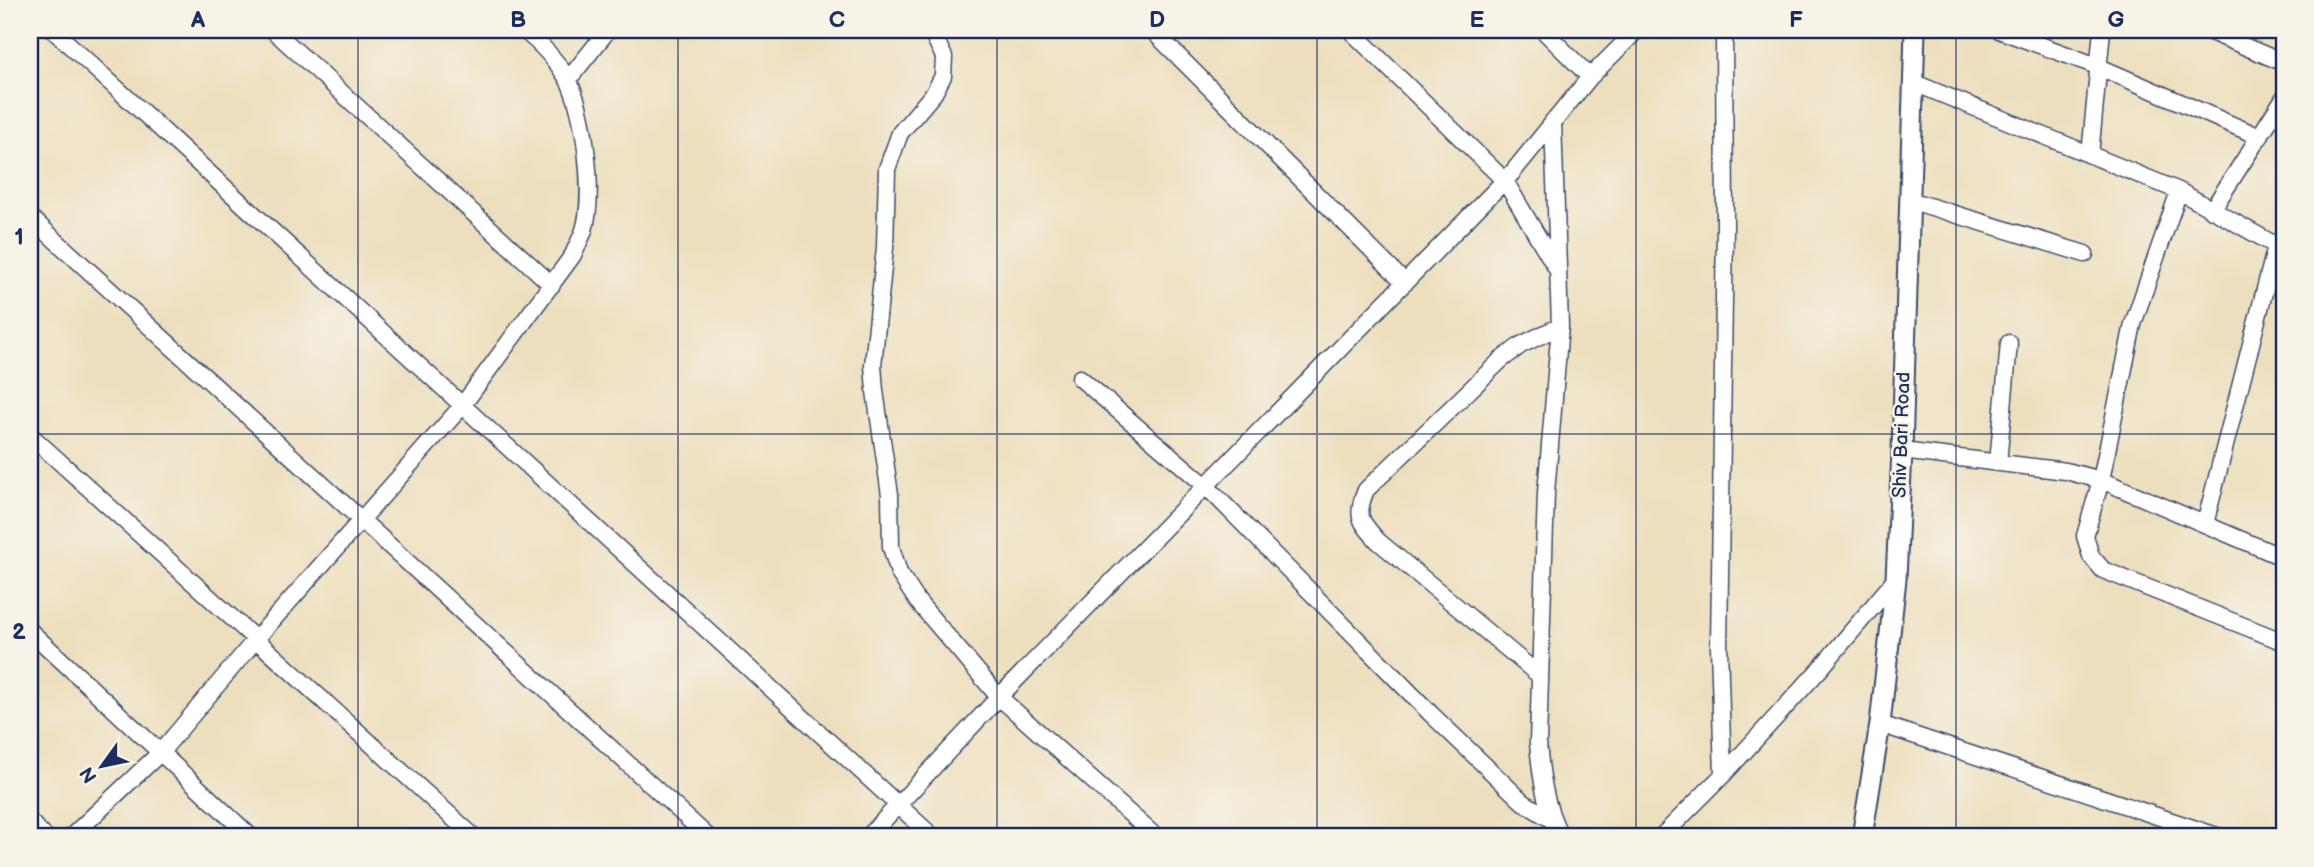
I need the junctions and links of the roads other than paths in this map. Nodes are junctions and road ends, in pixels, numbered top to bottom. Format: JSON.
{"nodes":[{"id":1,"x":53,"y":30,"type":"edge"},
{"id":2,"x":273,"y":30,"type":"edge"},
{"id":3,"x":524,"y":30,"type":"edge"},
{"id":4,"x":608,"y":30,"type":"edge"},
{"id":5,"x":931,"y":30,"type":"edge"},
{"id":6,"x":1152,"y":30,"type":"edge"},
{"id":7,"x":1350,"y":30,"type":"edge"},
{"id":8,"x":1543,"y":30,"type":"edge"},
{"id":9,"x":1637,"y":30,"type":"edge"},
{"id":10,"x":1724,"y":30,"type":"edge"},
{"id":11,"x":1914,"y":30,"type":"edge"},
{"id":12,"x":1999,"y":30,"type":"edge"},
{"id":13,"x":2102,"y":30,"type":"edge"},
{"id":14,"x":2206,"y":30,"type":"edge"},
{"id":15,"x":2284,"y":63,"type":"edge"},
{"id":16,"x":2097,"y":66,"type":"junction"},
{"id":17,"x":1590,"y":77,"type":"junction"},
{"id":18,"x":568,"y":80,"type":"junction"},
{"id":19,"x":1912,"y":82,"type":"junction"},
{"id":20,"x":2284,"y":98,"type":"edge"},
{"id":21,"x":1553,"y":121,"type":"junction"},
{"id":22,"x":2260,"y":137,"type":"junction"},
{"id":23,"x":2090,"y":155,"type":"junction"},
{"id":24,"x":1505,"y":181,"type":"junction"},
{"id":25,"x":2179,"y":191,"type":"junction"},
{"id":26,"x":1909,"y":200,"type":"junction"},
{"id":27,"x":2212,"y":209,"type":"junction"},
{"id":28,"x":30,"y":217,"type":"edge"},
{"id":29,"x":2280,"y":248,"type":"edge"},
{"id":30,"x":2085,"y":254,"type":"dead end"},
{"id":31,"x":1560,"y":274,"type":"junction"},
{"id":32,"x":1405,"y":283,"type":"junction"},
{"id":33,"x":552,"y":285,"type":"junction"},
{"id":34,"x":1560,"y":326,"type":"junction"},
{"id":35,"x":2009,"y":343,"type":"dead end"},
{"id":36,"x":1080,"y":378,"type":"dead end"},
{"id":37,"x":462,"y":406,"type":"junction"},
{"id":38,"x":30,"y":435,"type":"edge"},
{"id":39,"x":1902,"y":451,"type":"junction"},
{"id":40,"x":1998,"y":463,"type":"junction"},
{"id":41,"x":2101,"y":480,"type":"junction"},
{"id":42,"x":1206,"y":486,"type":"junction"},
{"id":43,"x":360,"y":520,"type":"junction"},
{"id":44,"x":2205,"y":524,"type":"junction"},
{"id":45,"x":2284,"y":558,"type":"edge"},
{"id":46,"x":1896,"y":579,"type":"junction"},
{"id":47,"x":30,"y":631,"type":"edge"},
{"id":48,"x":256,"y":639,"type":"junction"},
{"id":49,"x":2284,"y":642,"type":"edge"},
{"id":50,"x":1540,"y":676,"type":"junction"},
{"id":51,"x":999,"y":697,"type":"junction"},
{"id":52,"x":1880,"y":724,"type":"junction"},
{"id":53,"x":160,"y":753,"type":"junction"},
{"id":54,"x":1723,"y":775,"type":"junction"},
{"id":55,"x":899,"y":806,"type":"junction"},
{"id":56,"x":1552,"y":820,"type":"junction"},
{"id":57,"x":30,"y":822,"type":"edge"},
{"id":58,"x":45,"y":837,"type":"edge"},
{"id":59,"x":71,"y":837,"type":"edge"},
{"id":60,"x":251,"y":837,"type":"edge"},
{"id":61,"x":474,"y":837,"type":"edge"},
{"id":62,"x":708,"y":837,"type":"edge"},
{"id":63,"x":868,"y":837,"type":"edge"},
{"id":64,"x":933,"y":837,"type":"edge"},
{"id":65,"x":1156,"y":837,"type":"edge"},
{"id":66,"x":1561,"y":837,"type":"edge"},
{"id":67,"x":1661,"y":837,"type":"edge"},
{"id":68,"x":1862,"y":837,"type":"edge"},
{"id":69,"x":2220,"y":837,"type":"edge"}],
"edges":[{"from":1,"to":37,"type":"street"},
{"from":2,"to":33,"type":"street"},
{"from":3,"to":18,"type":"street"},
{"from":4,"to":18,"type":"street"},
{"from":5,"to":51,"type":"street"},
{"from":6,"to":32,"type":"street"},
{"from":7,"to":24,"type":"street"},
{"from":8,"to":17,"type":"street"},
{"from":9,"to":17,"type":"street"},
{"from":10,"to":54,"type":"street"},
{"from":11,"to":19,"type":"street","name":"Shiv Bari Road"},
{"from":12,"to":16,"type":"street"},
{"from":13,"to":16,"type":"street"},
{"from":14,"to":15,"type":"street"},
{"from":16,"to":22,"type":"street"},
{"from":16,"to":23,"type":"street"},
{"from":17,"to":21,"type":"street"},
{"from":18,"to":33,"type":"street"},
{"from":19,"to":23,"type":"street"},
{"from":19,"to":26,"type":"street","name":"Shiv Bari Road"},
{"from":20,"to":22,"type":"street"},
{"from":21,"to":24,"type":"street"},
{"from":21,"to":31,"type":"street"},
{"from":22,"to":27,"type":"street"},
{"from":23,"to":25,"type":"street"},
{"from":24,"to":31,"type":"street"},
{"from":24,"to":32,"type":"street"},
{"from":25,"to":27,"type":"street"},
{"from":25,"to":41,"type":"street"},
{"from":26,"to":30,"type":"street"},
{"from":26,"to":39,"type":"street","name":"Shiv Bari Road"},
{"from":27,"to":29,"type":"street"},
{"from":28,"to":43,"type":"street"},
{"from":29,"to":44,"type":"street"},
{"from":31,"to":34,"type":"street"},
{"from":32,"to":42,"type":"street"},
{"from":33,"to":37,"type":"street"},
{"from":34,"to":50,"type":"street"},
{"from":34,"to":50,"type":"street"},
{"from":35,"to":40,"type":"street"},
{"from":36,"to":42,"type":"street"},
{"from":37,"to":43,"type":"street"},
{"from":37,"to":55,"type":"street"},
{"from":38,"to":48,"type":"street"},
{"from":39,"to":40,"type":"street"},
{"from":39,"to":46,"type":"street","name":"Shiv Bari Road"},
{"from":40,"to":41,"type":"street"},
{"from":41,"to":44,"type":"street"},
{"from":41,"to":49,"type":"street"},
{"from":42,"to":51,"type":"street"},
{"from":42,"to":56,"type":"street"},
{"from":43,"to":48,"type":"street"},
{"from":43,"to":62,"type":"street"},
{"from":44,"to":45,"type":"street"},
{"from":46,"to":52,"type":"street","name":"Shiv Bari Road"},
{"from":46,"to":54,"type":"street"},
{"from":47,"to":53,"type":"street"},
{"from":48,"to":53,"type":"street"},
{"from":48,"to":61,"type":"street"},
{"from":50,"to":56,"type":"street"},
{"from":51,"to":55,"type":"street"},
{"from":51,"to":65,"type":"street"},
{"from":52,"to":68,"type":"street","name":"Shiv Bari Road"},
{"from":52,"to":69,"type":"street"},
{"from":53,"to":59,"type":"street"},
{"from":53,"to":60,"type":"street"},
{"from":54,"to":67,"type":"street"},
{"from":55,"to":63,"type":"street"},
{"from":55,"to":64,"type":"street"},
{"from":56,"to":66,"type":"street"},
{"from":57,"to":58,"type":"street"}]}
